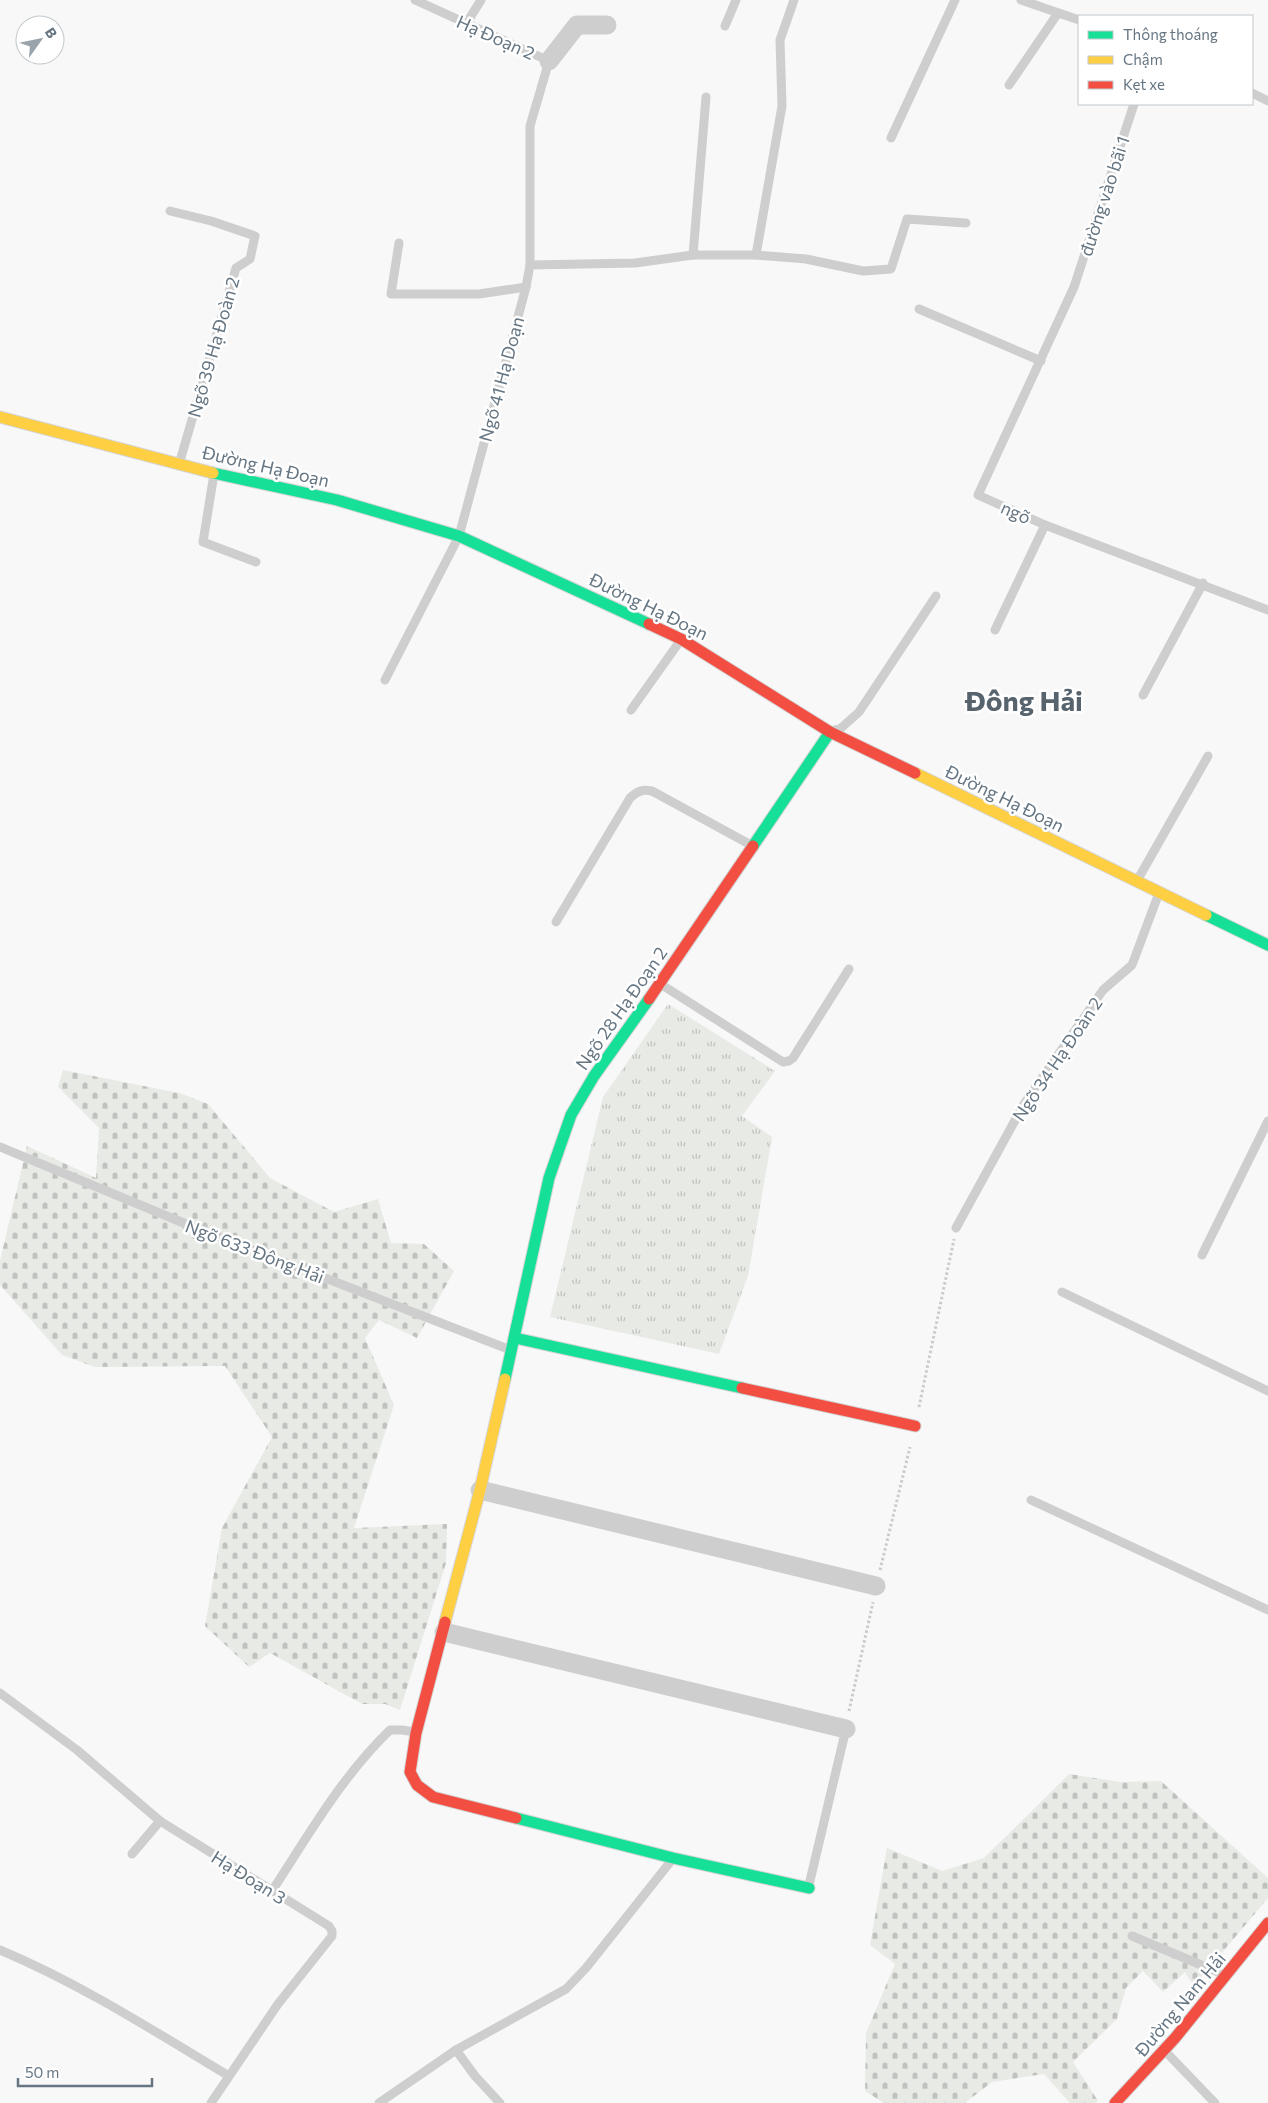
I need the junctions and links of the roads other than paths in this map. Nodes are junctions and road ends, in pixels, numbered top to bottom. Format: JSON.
{"nodes":[{"id":1,"x":415,"y":0,"type":"edge"},
{"id":2,"x":481,"y":0,"type":"edge"},
{"id":3,"x":736,"y":0,"type":"edge"},
{"id":4,"x":794,"y":0,"type":"edge"},
{"id":5,"x":955,"y":0,"type":"edge"},
{"id":6,"x":1020,"y":0,"type":"edge"},
{"id":7,"x":1058,"y":13,"type":"junction"},
{"id":8,"x":1078,"y":20,"type":"edge"},
{"id":9,"x":466,"y":24,"type":"junction"},
{"id":10,"x":607,"y":26,"type":"dead end"},
{"id":11,"x":725,"y":26,"type":"dead end"},
{"id":12,"x":550,"y":61,"type":"junction"},
{"id":13,"x":1009,"y":86,"type":"dead end"},
{"id":14,"x":1253,"y":94,"type":"edge"},
{"id":15,"x":706,"y":98,"type":"dead end"},
{"id":16,"x":1268,"y":101,"type":"edge"},
{"id":17,"x":1134,"y":105,"type":"edge"},
{"id":18,"x":891,"y":138,"type":"dead end"},
{"id":19,"x":170,"y":211,"type":"dead end"},
{"id":20,"x":966,"y":223,"type":"dead end"},
{"id":21,"x":398,"y":243,"type":"dead end"},
{"id":22,"x":693,"y":255,"type":"junction"},
{"id":23,"x":756,"y":255,"type":"junction"},
{"id":24,"x":530,"y":265,"type":"junction"},
{"id":25,"x":526,"y":287,"type":"junction"},
{"id":26,"x":1074,"y":287,"type":"joint"},
{"id":27,"x":919,"y":309,"type":"dead end"},
{"id":28,"x":1041,"y":361,"type":"junction"},
{"id":29,"x":0,"y":417,"type":"edge"},
{"id":30,"x":179,"y":464,"type":"junction"},
{"id":31,"x":214,"y":473,"type":"junction"},
{"id":32,"x":1045,"y":525,"type":"junction"},
{"id":33,"x":459,"y":536,"type":"junction"},
{"id":34,"x":256,"y":562,"type":"dead end"},
{"id":35,"x":1203,"y":583,"type":"junction"},
{"id":36,"x":936,"y":596,"type":"dead end"},
{"id":37,"x":1268,"y":610,"type":"edge"},
{"id":38,"x":994,"y":630,"type":"dead end"},
{"id":39,"x":681,"y":638,"type":"junction"},
{"id":40,"x":385,"y":680,"type":"dead end"},
{"id":41,"x":1143,"y":695,"type":"dead end"},
{"id":42,"x":631,"y":710,"type":"dead end"},
{"id":43,"x":830,"y":732,"type":"junction"},
{"id":44,"x":1208,"y":756,"type":"dead end"},
{"id":45,"x":753,"y":846,"type":"junction"},
{"id":46,"x":1137,"y":882,"type":"junction"},
{"id":47,"x":1159,"y":893,"type":"junction"},
{"id":48,"x":556,"y":922,"type":"dead end"},
{"id":49,"x":1268,"y":945,"type":"edge"},
{"id":50,"x":849,"y":969,"type":"dead end"},
{"id":51,"x":660,"y":984,"type":"junction"},
{"id":52,"x":1268,"y":1121,"type":"edge"},
{"id":53,"x":0,"y":1147,"type":"edge"},
{"id":54,"x":956,"y":1228,"type":"road end"},
{"id":55,"x":1202,"y":1255,"type":"dead end"},
{"id":56,"x":1062,"y":1292,"type":"dead end"},
{"id":57,"x":515,"y":1338,"type":"junction"},
{"id":58,"x":512,"y":1351,"type":"junction"},
{"id":59,"x":1268,"y":1391,"type":"edge"},
{"id":60,"x":915,"y":1426,"type":"road end"},
{"id":61,"x":480,"y":1490,"type":"junction"},
{"id":62,"x":1031,"y":1500,"type":"dead end"},
{"id":63,"x":876,"y":1586,"type":"road end"},
{"id":64,"x":1268,"y":1610,"type":"edge"},
{"id":65,"x":444,"y":1632,"type":"junction"},
{"id":66,"x":0,"y":1693,"type":"edge"},
{"id":67,"x":846,"y":1729,"type":"joint"},
{"id":68,"x":416,"y":1733,"type":"junction"},
{"id":69,"x":160,"y":1821,"type":"junction"},
{"id":70,"x":132,"y":1854,"type":"dead end"},
{"id":71,"x":673,"y":1858,"type":"junction"},
{"id":72,"x":809,"y":1888,"type":"joint"},
{"id":73,"x":272,"y":1891,"type":"junction"},
{"id":74,"x":1268,"y":1923,"type":"edge"},
{"id":75,"x":1132,"y":1936,"type":"dead end"},
{"id":76,"x":0,"y":1950,"type":"edge"},
{"id":77,"x":1227,"y":1976,"type":"junction"},
{"id":78,"x":456,"y":2050,"type":"junction"},
{"id":79,"x":1165,"y":2051,"type":"junction"},
{"id":80,"x":229,"y":2076,"type":"junction"},
{"id":81,"x":211,"y":2103,"type":"edge"},
{"id":82,"x":380,"y":2103,"type":"edge"},
{"id":83,"x":500,"y":2103,"type":"edge"},
{"id":84,"x":1114,"y":2103,"type":"edge"},
{"id":85,"x":1215,"y":2103,"type":"edge"}],
"edges":[{"from":1,"to":9,"type":"lane","name":"Hạ Đoạn 2"},
{"from":2,"to":9,"type":"lane"},
{"from":3,"to":11,"type":"lane"},
{"from":4,"to":23,"type":"lane"},
{"from":5,"to":18,"type":"lane"},
{"from":6,"to":7,"type":"lane"},
{"from":7,"to":8,"type":"lane"},
{"from":7,"to":13,"type":"lane"},
{"from":9,"to":12,"type":"lane","name":"Hạ Đoạn 2"},
{"from":10,"to":12,"type":"street"},
{"from":12,"to":24,"type":"lane","name":"Ngõ 41 Hạ Doạn"},
{"from":14,"to":16,"type":"lane"},
{"from":15,"to":22,"type":"lane"},
{"from":17,"to":26,"type":"lane","name":"đường vào bãi 1"},
{"from":19,"to":30,"type":"lane","name":"Ngõ 39 Hạ Đoàn 2"},
{"from":20,"to":23,"type":"lane"},
{"from":21,"to":25,"type":"lane"},
{"from":22,"to":23,"type":"lane"},
{"from":22,"to":24,"type":"lane"},
{"from":24,"to":25,"type":"lane","name":"Ngõ 41 Hạ Doạn"},
{"from":25,"to":33,"type":"lane","name":"Ngõ 41 Hạ Doạn"},
{"from":26,"to":28,"type":"lane","name":"ngõ"},
{"from":27,"to":28,"type":"lane"},
{"from":28,"to":32,"type":"lane","name":"ngõ"},
{"from":29,"to":30,"type":"street","name":"Đường Hạ Đoạn"},
{"from":30,"to":31,"type":"street","name":"Đường Hạ Đoạn"},
{"from":31,"to":33,"type":"street","name":"Đường Hạ Đoạn"},
{"from":31,"to":34,"type":"lane"},
{"from":32,"to":35,"type":"lane","name":"ngõ"},
{"from":32,"to":38,"type":"lane"},
{"from":33,"to":39,"type":"street","name":"Đường Hạ Đoạn"},
{"from":33,"to":40,"type":"lane","name":"Ngõ 41 Hạ Doạn"},
{"from":35,"to":37,"type":"lane","name":"ngõ"},
{"from":35,"to":41,"type":"lane"},
{"from":36,"to":43,"type":"lane"},
{"from":39,"to":42,"type":"lane"},
{"from":39,"to":43,"type":"street","name":"Đường Hạ Đoạn"},
{"from":43,"to":45,"type":"street","name":"Ngõ 28 Hạ Đoạn 2"},
{"from":43,"to":46,"type":"street","name":"Đường Hạ Đoạn"},
{"from":44,"to":46,"type":"lane"},
{"from":45,"to":48,"type":"lane"},
{"from":45,"to":51,"type":"street","name":"Ngõ 28 Hạ Đoạn 2"},
{"from":46,"to":47,"type":"street","name":"Đường Hạ Đoạn"},
{"from":47,"to":49,"type":"street","name":"Đường Hạ Đoạn"},
{"from":47,"to":54,"type":"lane","name":"Ngõ 34 Hạ Đoàn 2"},
{"from":50,"to":51,"type":"lane"},
{"from":51,"to":57,"type":"street","name":"Ngõ 28 Hạ Đoạn 2"},
{"from":52,"to":55,"type":"lane"},
{"from":53,"to":58,"type":"lane","name":"Ngõ 633 Đông Hải"},
{"from":56,"to":59,"type":"lane"},
{"from":57,"to":58,"type":"street","name":"Ngõ 28 Hạ Đoạn 2"},
{"from":57,"to":60,"type":"street"},
{"from":58,"to":61,"type":"street","name":"Ngõ 28 Hạ Đoạn 2"},
{"from":61,"to":63,"type":"street"},
{"from":61,"to":65,"type":"street","name":"Ngõ 28 Hạ Đoạn 2"},
{"from":62,"to":64,"type":"lane"},
{"from":65,"to":67,"type":"street"},
{"from":65,"to":68,"type":"street","name":"Ngõ 28 Hạ Đoạn 2"},
{"from":66,"to":69,"type":"lane","name":"Hạ Đoạn 3"},
{"from":67,"to":72,"type":"lane"},
{"from":68,"to":71,"type":"street","name":"Ngõ 28 Hạ Đoạn 2"},
{"from":68,"to":73,"type":"lane"},
{"from":69,"to":70,"type":"lane"},
{"from":69,"to":73,"type":"lane","name":"Hạ Đoạn 3"},
{"from":71,"to":72,"type":"street"},
{"from":71,"to":78,"type":"lane"},
{"from":73,"to":80,"type":"lane","name":"Hạ Đoạn 3"},
{"from":74,"to":77,"type":"street","name":"Đường Nam Hải"},
{"from":75,"to":77,"type":"lane"},
{"from":76,"to":80,"type":"lane"},
{"from":77,"to":79,"type":"street","name":"Đường Nam Hải"},
{"from":78,"to":82,"type":"lane"},
{"from":78,"to":83,"type":"lane"},
{"from":79,"to":84,"type":"street","name":"Đường Nam Hải"},
{"from":79,"to":85,"type":"lane"},
{"from":80,"to":81,"type":"lane","name":"Hạ Đoạn 3"}]}
